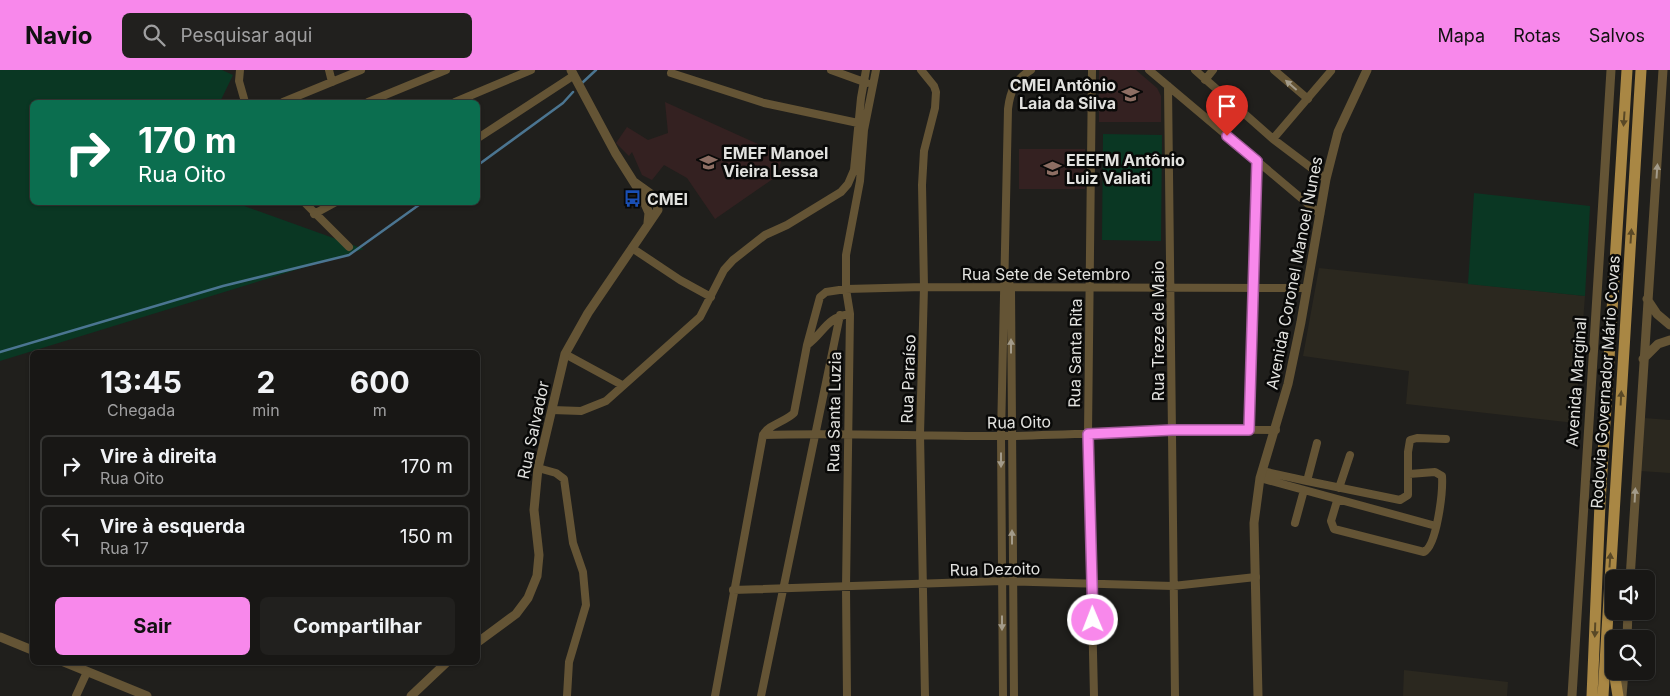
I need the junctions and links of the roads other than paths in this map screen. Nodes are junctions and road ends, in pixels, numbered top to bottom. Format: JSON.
{"nodes":[{"id":1,"x":240,"y":70,"type":"edge"},
{"id":2,"x":329,"y":70,"type":"edge"},
{"id":3,"x":361,"y":70,"type":"edge"},
{"id":4,"x":446,"y":70,"type":"edge"},
{"id":5,"x":531,"y":70,"type":"edge"},
{"id":6,"x":832,"y":70,"type":"edge"},
{"id":7,"x":866,"y":70,"type":"edge"},
{"id":8,"x":876,"y":70,"type":"edge"},
{"id":9,"x":921,"y":70,"type":"edge"},
{"id":10,"x":1031,"y":70,"type":"edge"},
{"id":11,"x":1092,"y":70,"type":"edge"},
{"id":12,"x":1149,"y":70,"type":"edge"},
{"id":13,"x":1195,"y":70,"type":"edge"},
{"id":14,"x":1214,"y":70,"type":"edge"},
{"id":15,"x":1274,"y":70,"type":"edge"},
{"id":16,"x":1367,"y":70,"type":"edge"},
{"id":17,"x":1611,"y":70,"type":"edge"},
{"id":18,"x":1627,"y":70,"type":"edge"},
{"id":19,"x":1641,"y":70,"type":"edge"},
{"id":20,"x":1663,"y":70,"type":"edge"},
{"id":21,"x":1331,"y":72,"type":"dead end"},
{"id":22,"x":572,"y":73,"type":"edge"},
{"id":23,"x":671,"y":73,"type":"dead end"},
{"id":24,"x":1205,"y":80,"type":"junction"},
{"id":25,"x":332,"y":82,"type":"junction"},
{"id":26,"x":868,"y":83,"type":"junction"},
{"id":27,"x":1168,"y":86,"type":"junction"},
{"id":28,"x":1308,"y":99,"type":"junction"},
{"id":29,"x":244,"y":100,"type":"edge"},
{"id":30,"x":288,"y":100,"type":"edge"},
{"id":31,"x":373,"y":100,"type":"edge"},
{"id":32,"x":460,"y":100,"type":"edge"},
{"id":33,"x":858,"y":123,"type":"junction"},
{"id":34,"x":480,"y":137,"type":"edge"},
{"id":35,"x":1273,"y":140,"type":"junction"},
{"id":36,"x":1257,"y":161,"type":"junction"},
{"id":37,"x":1326,"y":179,"type":"junction"},
{"id":38,"x":306,"y":205,"type":"edge"},
{"id":39,"x":330,"y":205,"type":"edge"},
{"id":40,"x":314,"y":214,"type":"junction"},
{"id":41,"x":1320,"y":214,"type":"junction"},
{"id":42,"x":349,"y":247,"type":"dead end"},
{"id":43,"x":632,"y":248,"type":"junction"},
{"id":44,"x":924,"y":287,"type":"junction"},
{"id":45,"x":1090,"y":287,"type":"junction"},
{"id":46,"x":1252,"y":287,"type":"junction"},
{"id":47,"x":1007,"y":288,"type":"junction"},
{"id":48,"x":1172,"y":288,"type":"junction"},
{"id":49,"x":1307,"y":288,"type":"junction"},
{"id":50,"x":846,"y":289,"type":"junction"},
{"id":51,"x":711,"y":297,"type":"junction"},
{"id":52,"x":1647,"y":299,"type":"junction"},
{"id":53,"x":850,"y":314,"type":"junction"},
{"id":54,"x":840,"y":315,"type":"junction"},
{"id":55,"x":1670,"y":324,"type":"edge"},
{"id":56,"x":1670,"y":340,"type":"edge"},
{"id":57,"x":807,"y":345,"type":"junction"},
{"id":58,"x":566,"y":354,"type":"junction"},
{"id":59,"x":1643,"y":359,"type":"junction"},
{"id":60,"x":622,"y":386,"type":"junction"},
{"id":61,"x":552,"y":410,"type":"junction"},
{"id":62,"x":1172,"y":430,"type":"junction"},
{"id":63,"x":1249,"y":430,"type":"junction"},
{"id":64,"x":1276,"y":430,"type":"junction"},
{"id":65,"x":815,"y":433,"type":"junction"},
{"id":66,"x":920,"y":434,"type":"junction"},
{"id":67,"x":1088,"y":434,"type":"junction"},
{"id":68,"x":763,"y":435,"type":"junction"},
{"id":69,"x":848,"y":435,"type":"junction"},
{"id":70,"x":1001,"y":436,"type":"junction"},
{"id":71,"x":1012,"y":436,"type":"junction"},
{"id":72,"x":1446,"y":439,"type":"dead end"},
{"id":73,"x":1317,"y":443,"type":"dead end"},
{"id":74,"x":1350,"y":455,"type":"dead end"},
{"id":75,"x":538,"y":468,"type":"junction"},
{"id":76,"x":1409,"y":474,"type":"junction"},
{"id":77,"x":1261,"y":475,"type":"junction"},
{"id":78,"x":1307,"y":481,"type":"junction"},
{"id":79,"x":1339,"y":488,"type":"junction"},
{"id":80,"x":1304,"y":490,"type":"junction"},
{"id":81,"x":1336,"y":500,"type":"junction"},
{"id":82,"x":1295,"y":523,"type":"dead end"},
{"id":83,"x":1436,"y":526,"type":"junction"},
{"id":84,"x":1610,"y":570,"type":"edge"},
{"id":85,"x":1631,"y":570,"type":"edge"},
{"id":86,"x":1256,"y":577,"type":"junction"},
{"id":87,"x":1002,"y":582,"type":"junction"},
{"id":88,"x":1012,"y":582,"type":"junction"},
{"id":89,"x":1092,"y":582,"type":"junction"},
{"id":90,"x":922,"y":585,"type":"junction"},
{"id":91,"x":1173,"y":586,"type":"junction"},
{"id":92,"x":846,"y":588,"type":"junction"},
{"id":93,"x":782,"y":589,"type":"junction"},
{"id":94,"x":734,"y":590,"type":"junction"},
{"id":95,"x":1607,"y":620,"type":"edge"},
{"id":96,"x":0,"y":637,"type":"edge"},
{"id":97,"x":480,"y":641,"type":"edge"},
{"id":98,"x":30,"y":649,"type":"edge"},
{"id":99,"x":71,"y":665,"type":"edge"},
{"id":100,"x":444,"y":665,"type":"edge"},
{"id":101,"x":87,"y":672,"type":"junction"},
{"id":102,"x":1594,"y":676,"type":"junction"},
{"id":103,"x":1616,"y":680,"type":"edge"},
{"id":104,"x":1623,"y":680,"type":"edge"},
{"id":105,"x":76,"y":696,"type":"edge"},
{"id":106,"x":147,"y":696,"type":"edge"},
{"id":107,"x":411,"y":696,"type":"edge"},
{"id":108,"x":567,"y":696,"type":"edge"},
{"id":109,"x":714,"y":696,"type":"edge"},
{"id":110,"x":761,"y":696,"type":"edge"},
{"id":111,"x":847,"y":696,"type":"edge"},
{"id":112,"x":925,"y":696,"type":"edge"},
{"id":113,"x":1004,"y":696,"type":"edge"},
{"id":114,"x":1014,"y":696,"type":"edge"},
{"id":115,"x":1094,"y":696,"type":"edge"},
{"id":116,"x":1174,"y":696,"type":"edge"},
{"id":117,"x":1258,"y":696,"type":"edge"},
{"id":118,"x":1572,"y":696,"type":"edge"},
{"id":119,"x":1586,"y":696,"type":"edge"},
{"id":120,"x":1592,"y":696,"type":"edge"},
{"id":121,"x":1603,"y":696,"type":"edge"},
{"id":122,"x":1618,"y":696,"type":"edge"},
{"id":123,"x":1622,"y":696,"type":"edge"}],
"edges":[{"from":1,"to":29,"type":"street"},
{"from":2,"to":25,"type":"street"},
{"from":3,"to":25,"type":"street"},
{"from":4,"to":31,"type":"street"},
{"from":5,"to":32,"type":"street"},
{"from":6,"to":26,"type":"street"},
{"from":7,"to":26,"type":"street"},
{"from":8,"to":26,"type":"street"},
{"from":9,"to":44,"type":"street","name":"Rua Paraíso"},
{"from":10,"to":47,"type":"street"},
{"from":11,"to":45,"type":"street","name":"Rua Santa Rita"},
{"from":12,"to":27,"type":"street"},
{"from":13,"to":24,"type":"street"},
{"from":14,"to":24,"type":"street"},
{"from":28,"to":15,"type":"street","one_way":true},
{"from":16,"to":37,"type":"street","name":"Avenida Coronel Manoel Nunes"},
{"from":17,"to":118,"type":"street","name":"Avenida Marginal"},
{"from":18,"to":102,"type":"main road","name":"Rodovia Governador Mário Covas","one_way":true},
{"from":84,"to":19,"type":"main road","name":"Rodovia Governador Mário Covas","one_way":true},
{"from":52,"to":20,"type":"street","one_way":true},
{"from":21,"to":28,"type":"street"},
{"from":22,"to":34,"type":"street"},
{"from":22,"to":43,"type":"street","name":"Rua Salvador"},
{"from":23,"to":33,"type":"street"},
{"from":24,"to":35,"type":"street"},
{"from":25,"to":30,"type":"street"},
{"from":26,"to":33,"type":"street"},
{"from":26,"to":50,"type":"street","name":"Rua Santa Luzia"},
{"from":27,"to":36,"type":"street"},
{"from":27,"to":48,"type":"street","name":"Rua Treze de Maio"},
{"from":28,"to":35,"type":"street"},
{"from":33,"to":51,"type":"street"},
{"from":35,"to":37,"type":"street"},
{"from":36,"to":41,"type":"street"},
{"from":36,"to":46,"type":"street"},
{"from":37,"to":41,"type":"street","name":"Avenida Coronel Manoel Nunes"},
{"from":38,"to":40,"type":"street"},
{"from":39,"to":40,"type":"street"},
{"from":40,"to":42,"type":"street"},
{"from":41,"to":49,"type":"street","name":"Avenida Coronel Manoel Nunes"},
{"from":43,"to":51,"type":"street"},
{"from":43,"to":58,"type":"street","name":"Rua Salvador"},
{"from":44,"to":47,"type":"street","name":"Rua Sete de Setembro"},
{"from":44,"to":50,"type":"street","name":"Rua Sete de Setembro"},
{"from":44,"to":66,"type":"street","name":"Rua Paraíso"},
{"from":45,"to":47,"type":"street","name":"Rua Sete de Setembro"},
{"from":45,"to":48,"type":"street","name":"Rua Sete de Setembro"},
{"from":45,"to":67,"type":"street","name":"Rua Santa Rita"},
{"from":46,"to":48,"type":"street","name":"Rua Sete de Setembro"},
{"from":46,"to":49,"type":"street","name":"Rua Sete de Setembro"},
{"from":46,"to":63,"type":"street"},
{"from":47,"to":70,"type":"street"},
{"from":71,"to":47,"type":"street","one_way":true},
{"from":48,"to":62,"type":"street","name":"Rua Treze de Maio"},
{"from":49,"to":64,"type":"street","name":"Avenida Coronel Manoel Nunes"},
{"from":50,"to":53,"type":"street","name":"Rua Santa Luzia"},
{"from":50,"to":57,"type":"street","name":"Rua Sete de Setembro"},
{"from":51,"to":60,"type":"street"},
{"from":52,"to":55,"type":"street"},
{"from":52,"to":59,"type":"street"},
{"from":53,"to":54,"type":"street"},
{"from":53,"to":69,"type":"street","name":"Rua Santa Luzia"},
{"from":54,"to":57,"type":"street"},
{"from":54,"to":65,"type":"street"},
{"from":56,"to":59,"type":"street"},
{"from":57,"to":68,"type":"street"},
{"from":58,"to":60,"type":"street"},
{"from":58,"to":61,"type":"street","name":"Rua Salvador"},
{"from":85,"to":59,"type":"street","one_way":true},
{"from":60,"to":61,"type":"street"},
{"from":61,"to":75,"type":"street","name":"Rua Salvador"},
{"from":62,"to":63,"type":"street","name":"Rua Oito"},
{"from":62,"to":67,"type":"street","name":"Rua Oito"},
{"from":62,"to":91,"type":"street","name":"Rua Treze de Maio"},
{"from":63,"to":64,"type":"street","name":"Rua Oito"},
{"from":64,"to":77,"type":"street","name":"Avenida Coronel Manoel Nunes"},
{"from":65,"to":68,"type":"street","name":"Rua Oito"},
{"from":65,"to":69,"type":"street","name":"Rua Oito"},
{"from":65,"to":93,"type":"street"},
{"from":66,"to":69,"type":"street","name":"Rua Oito"},
{"from":66,"to":70,"type":"street","name":"Rua Oito"},
{"from":66,"to":90,"type":"street","name":"Rua Paraíso"},
{"from":67,"to":71,"type":"street","name":"Rua Oito"},
{"from":67,"to":89,"type":"street","name":"Rua Santa Rita"},
{"from":68,"to":94,"type":"street"},
{"from":69,"to":92,"type":"street","name":"Rua Santa Luzia"},
{"from":70,"to":71,"type":"street","name":"Rua Oito"},
{"from":70,"to":87,"type":"street","one_way":true},
{"from":88,"to":71,"type":"street","one_way":true},
{"from":72,"to":76,"type":"street"},
{"from":73,"to":78,"type":"street"},
{"from":74,"to":79,"type":"street"},
{"from":75,"to":97,"type":"street","name":"Rua Salvador"},
{"from":75,"to":108,"type":"street"},
{"from":76,"to":79,"type":"street"},
{"from":76,"to":83,"type":"street"},
{"from":77,"to":78,"type":"street"},
{"from":77,"to":80,"type":"street"},
{"from":77,"to":86,"type":"street","name":"Avenida Coronel Manoel Nunes"},
{"from":78,"to":79,"type":"street"},
{"from":80,"to":81,"type":"street"},
{"from":80,"to":82,"type":"street"},
{"from":81,"to":83,"type":"street"},
{"from":81,"to":83,"type":"street"},
{"from":86,"to":91,"type":"street","name":"Rua Dezoito"},
{"from":86,"to":117,"type":"street","name":"Avenida Coronel Manoel Nunes"},
{"from":87,"to":88,"type":"street","name":"Rua Dezoito"},
{"from":87,"to":90,"type":"street","name":"Rua Dezoito"},
{"from":87,"to":113,"type":"street","one_way":true},
{"from":88,"to":89,"type":"street","name":"Rua Dezoito"},
{"from":88,"to":114,"type":"street"},
{"from":89,"to":91,"type":"street","name":"Rua Dezoito"},
{"from":89,"to":115,"type":"street","name":"Rua Santa Rita"},
{"from":90,"to":92,"type":"street","name":"Rua Dezoito"},
{"from":90,"to":112,"type":"street","name":"Rua Paraíso"},
{"from":91,"to":116,"type":"street","name":"Rua Treze de Maio"},
{"from":92,"to":93,"type":"street","name":"Rua Dezoito"},
{"from":92,"to":111,"type":"street","name":"Rua Santa Luzia"},
{"from":93,"to":94,"type":"street","name":"Rua Dezoito"},
{"from":93,"to":110,"type":"street"},
{"from":94,"to":109,"type":"street"},
{"from":95,"to":121,"type":"main road","name":"Rodovia Governador Mário Covas"},
{"from":96,"to":98,"type":"street"},
{"from":99,"to":101,"type":"street"},
{"from":100,"to":107,"type":"street"},
{"from":101,"to":105,"type":"street"},
{"from":101,"to":106,"type":"street"},
{"from":102,"to":119,"type":"main road"},
{"from":102,"to":120,"type":"main road","name":"Rodovia Governador Mário Covas"},
{"from":103,"to":122,"type":"main road"},
{"from":104,"to":123,"type":"street"}]}
